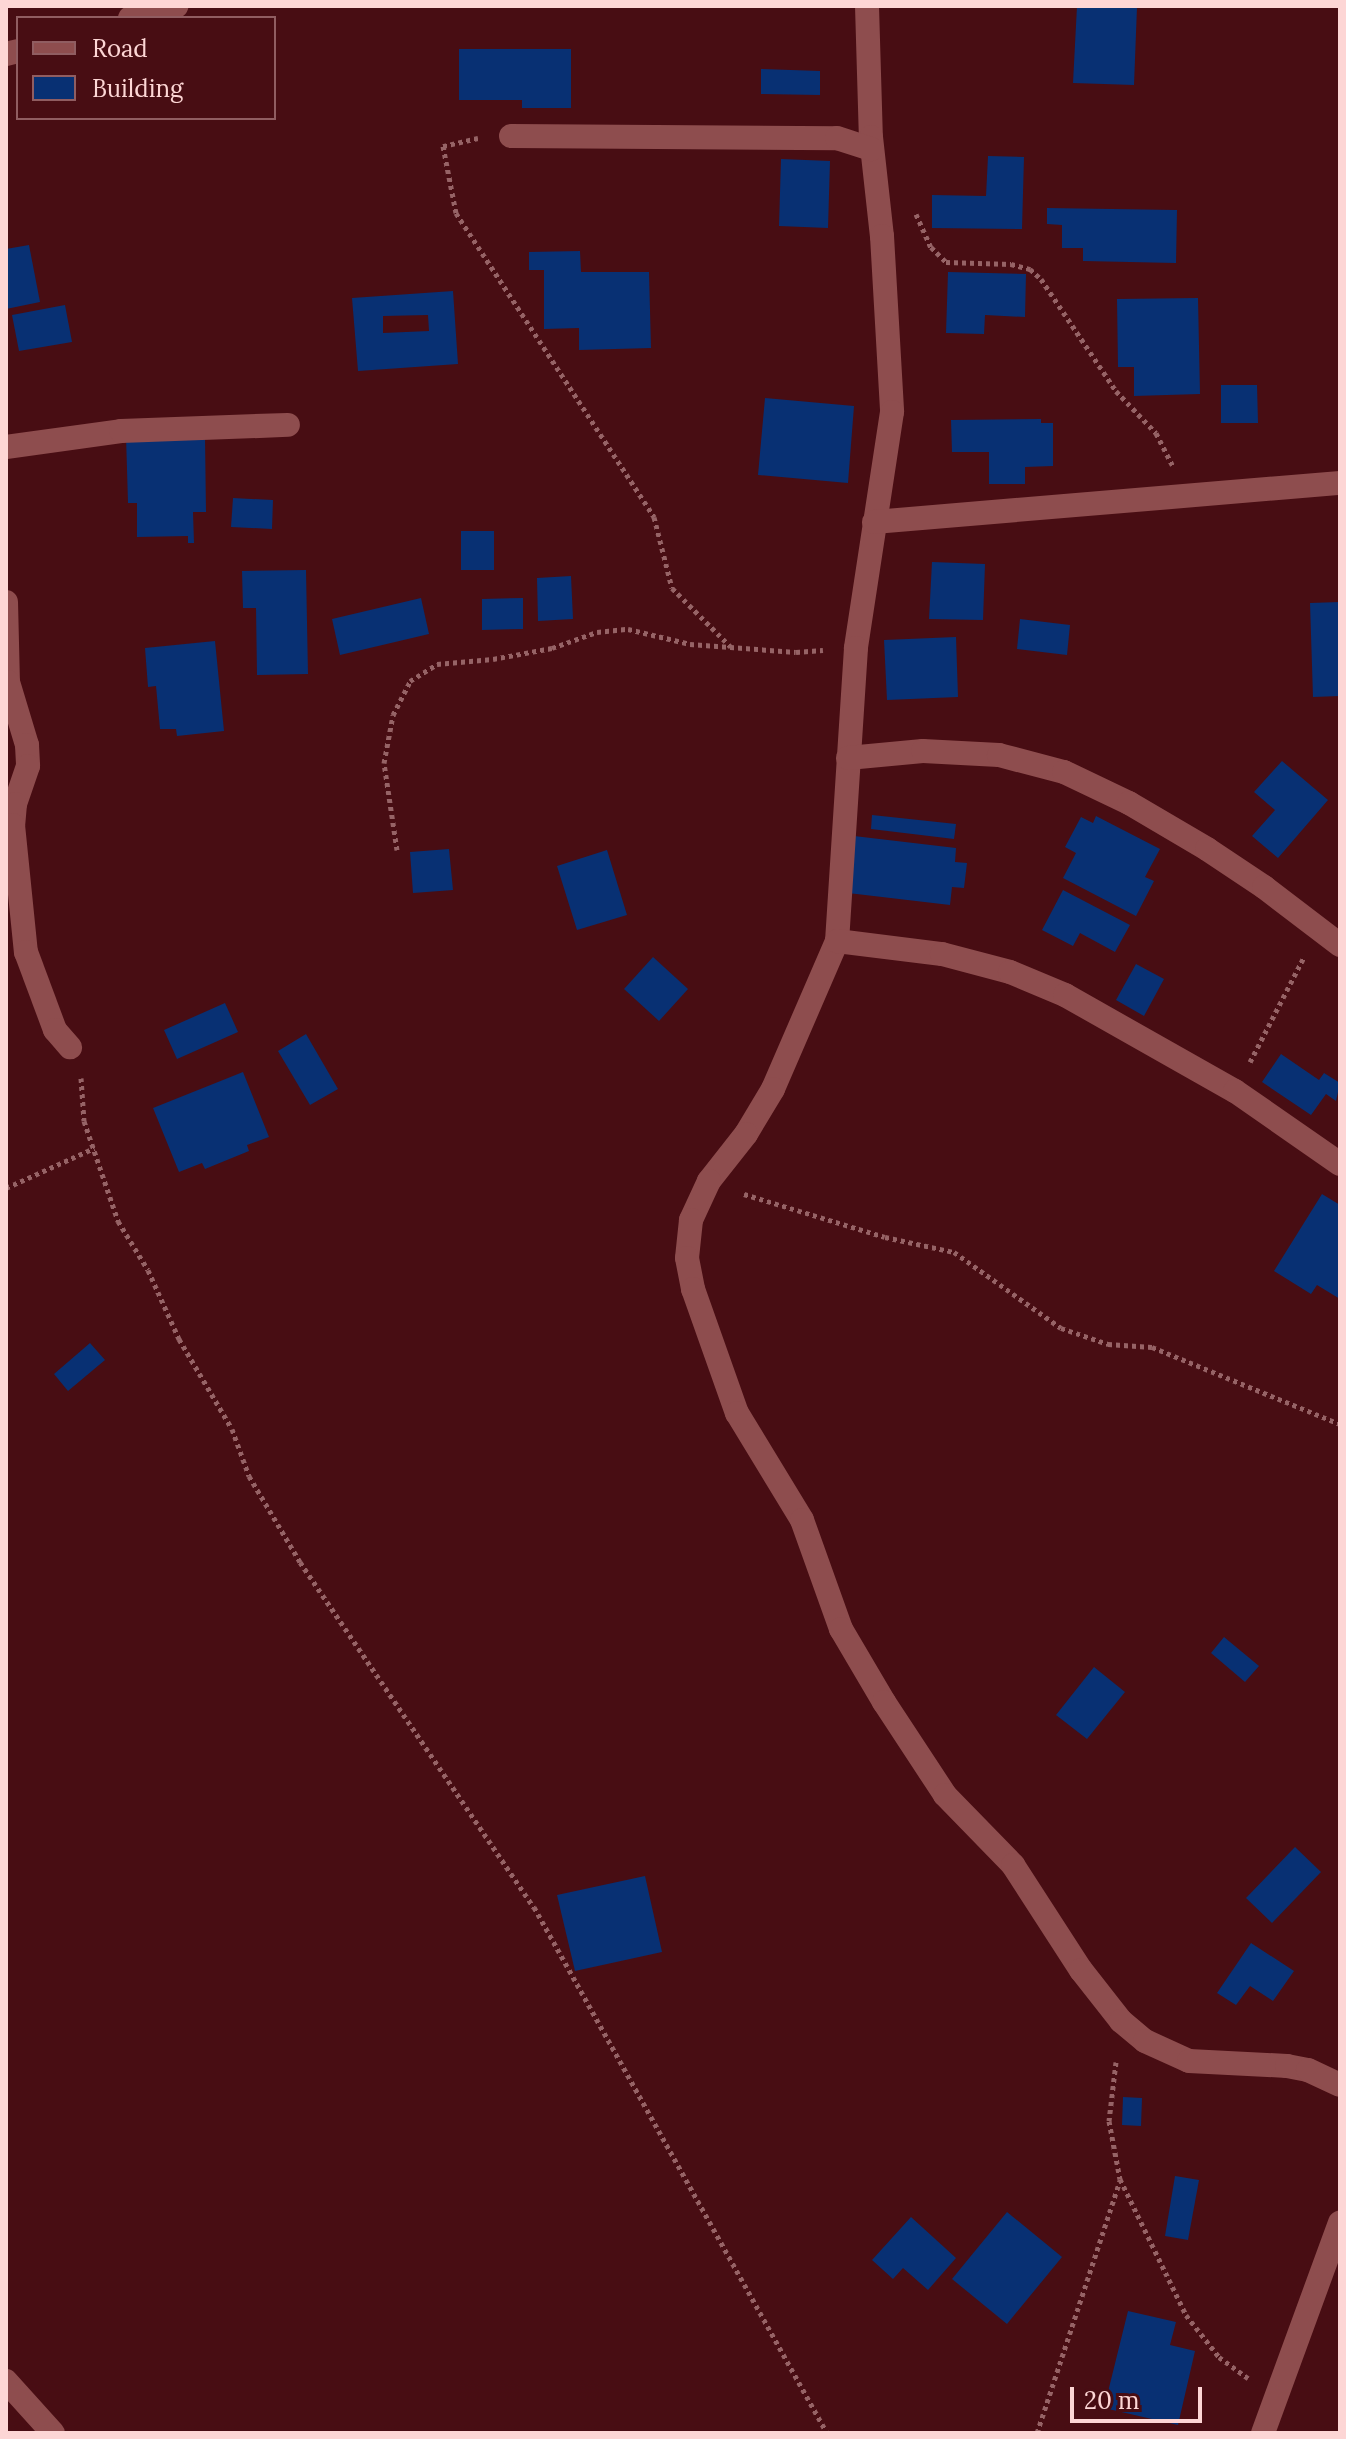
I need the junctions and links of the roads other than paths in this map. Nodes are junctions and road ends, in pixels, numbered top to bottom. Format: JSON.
{"nodes":[{"id":1,"x":176,"y":6,"type":"edge"},
{"id":2,"x":867,"y":6,"type":"edge"},
{"id":3,"x":138,"y":16,"type":"edge"},
{"id":4,"x":511,"y":136,"type":"dead end"},
{"id":5,"x":871,"y":149,"type":"junction"},
{"id":6,"x":288,"y":425,"type":"dead end"},
{"id":7,"x":6,"y":447,"type":"edge"},
{"id":8,"x":1340,"y":483,"type":"edge"},
{"id":9,"x":874,"y":522,"type":"junction"},
{"id":10,"x":6,"y":602,"type":"edge"},
{"id":11,"x":848,"y":758,"type":"junction"},
{"id":12,"x":1333,"y":939,"type":"edge"},
{"id":13,"x":837,"y":941,"type":"junction"},
{"id":14,"x":70,"y":1047,"type":"road end"},
{"id":15,"x":1340,"y":1164,"type":"edge"},
{"id":16,"x":1340,"y":2085,"type":"edge"},
{"id":17,"x":1340,"y":2223,"type":"edge"},
{"id":18,"x":6,"y":2381,"type":"edge"},
{"id":19,"x":53,"y":2433,"type":"edge"},
{"id":20,"x":1263,"y":2433,"type":"edge"}],
"edges":[{"from":1,"to":3,"type":"street"},
{"from":2,"to":5,"type":"street"},
{"from":4,"to":5,"type":"street"},
{"from":5,"to":9,"type":"street"},
{"from":6,"to":7,"type":"street"},
{"from":8,"to":9,"type":"street"},
{"from":9,"to":11,"type":"street"},
{"from":10,"to":14,"type":"street"},
{"from":11,"to":12,"type":"street"},
{"from":11,"to":13,"type":"street"},
{"from":13,"to":15,"type":"street"},
{"from":13,"to":16,"type":"street"},
{"from":17,"to":20,"type":"street"},
{"from":18,"to":19,"type":"street"}]}
